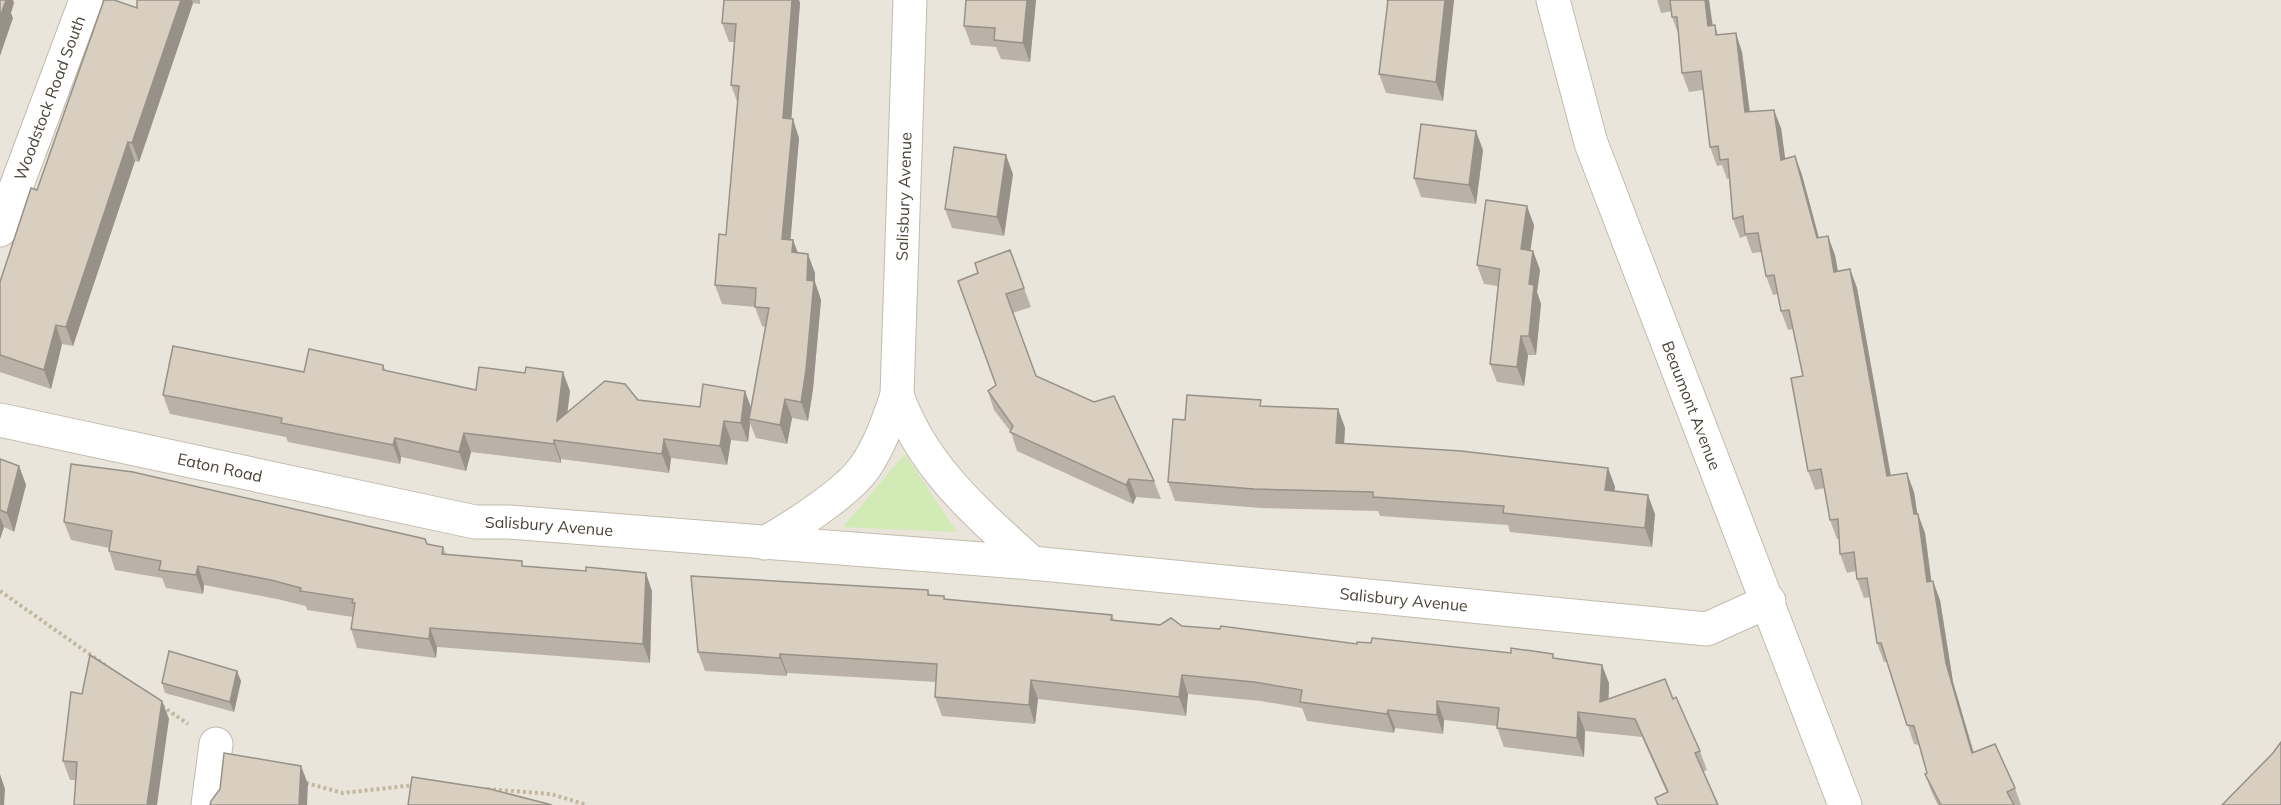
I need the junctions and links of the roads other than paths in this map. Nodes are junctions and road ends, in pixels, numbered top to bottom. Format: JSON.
{"nodes":[{"id":1,"x":86,"y":0,"type":"edge"},
{"id":2,"x":910,"y":0,"type":"edge"},
{"id":3,"x":1553,"y":0,"type":"edge"},
{"id":4,"x":0,"y":230,"type":"edge"},
{"id":5,"x":897,"y":395,"type":"junction"},
{"id":6,"x":0,"y":420,"type":"edge"},
{"id":7,"x":439,"y":516,"type":"joint"},
{"id":8,"x":765,"y":543,"type":"junction"},
{"id":9,"x":1032,"y":563,"type":"junction"},
{"id":10,"x":1769,"y":601,"type":"junction"},
{"id":11,"x":216,"y":744,"type":"road end"},
{"id":12,"x":208,"y":805,"type":"edge"},
{"id":13,"x":1845,"y":805,"type":"edge"}],
"edges":[{"from":1,"to":4,"type":"street","name":"Woodstock Road South"},
{"from":2,"to":5,"type":"street","name":"Salisbury Avenue"},
{"from":3,"to":10,"type":"street","name":"Beaumont Avenue"},
{"from":5,"to":8,"type":"street","name":"Salisbury Avenue"},
{"from":5,"to":9,"type":"street","name":"Salisbury Avenue"},
{"from":6,"to":7,"type":"street","name":"Eaton Road"},
{"from":7,"to":8,"type":"street","name":"Salisbury Avenue"},
{"from":8,"to":9,"type":"street","name":"Salisbury Avenue"},
{"from":9,"to":10,"type":"street","name":"Salisbury Avenue"},
{"from":10,"to":13,"type":"street","name":"Beaumont Avenue"},
{"from":11,"to":12,"type":"street"}]}
